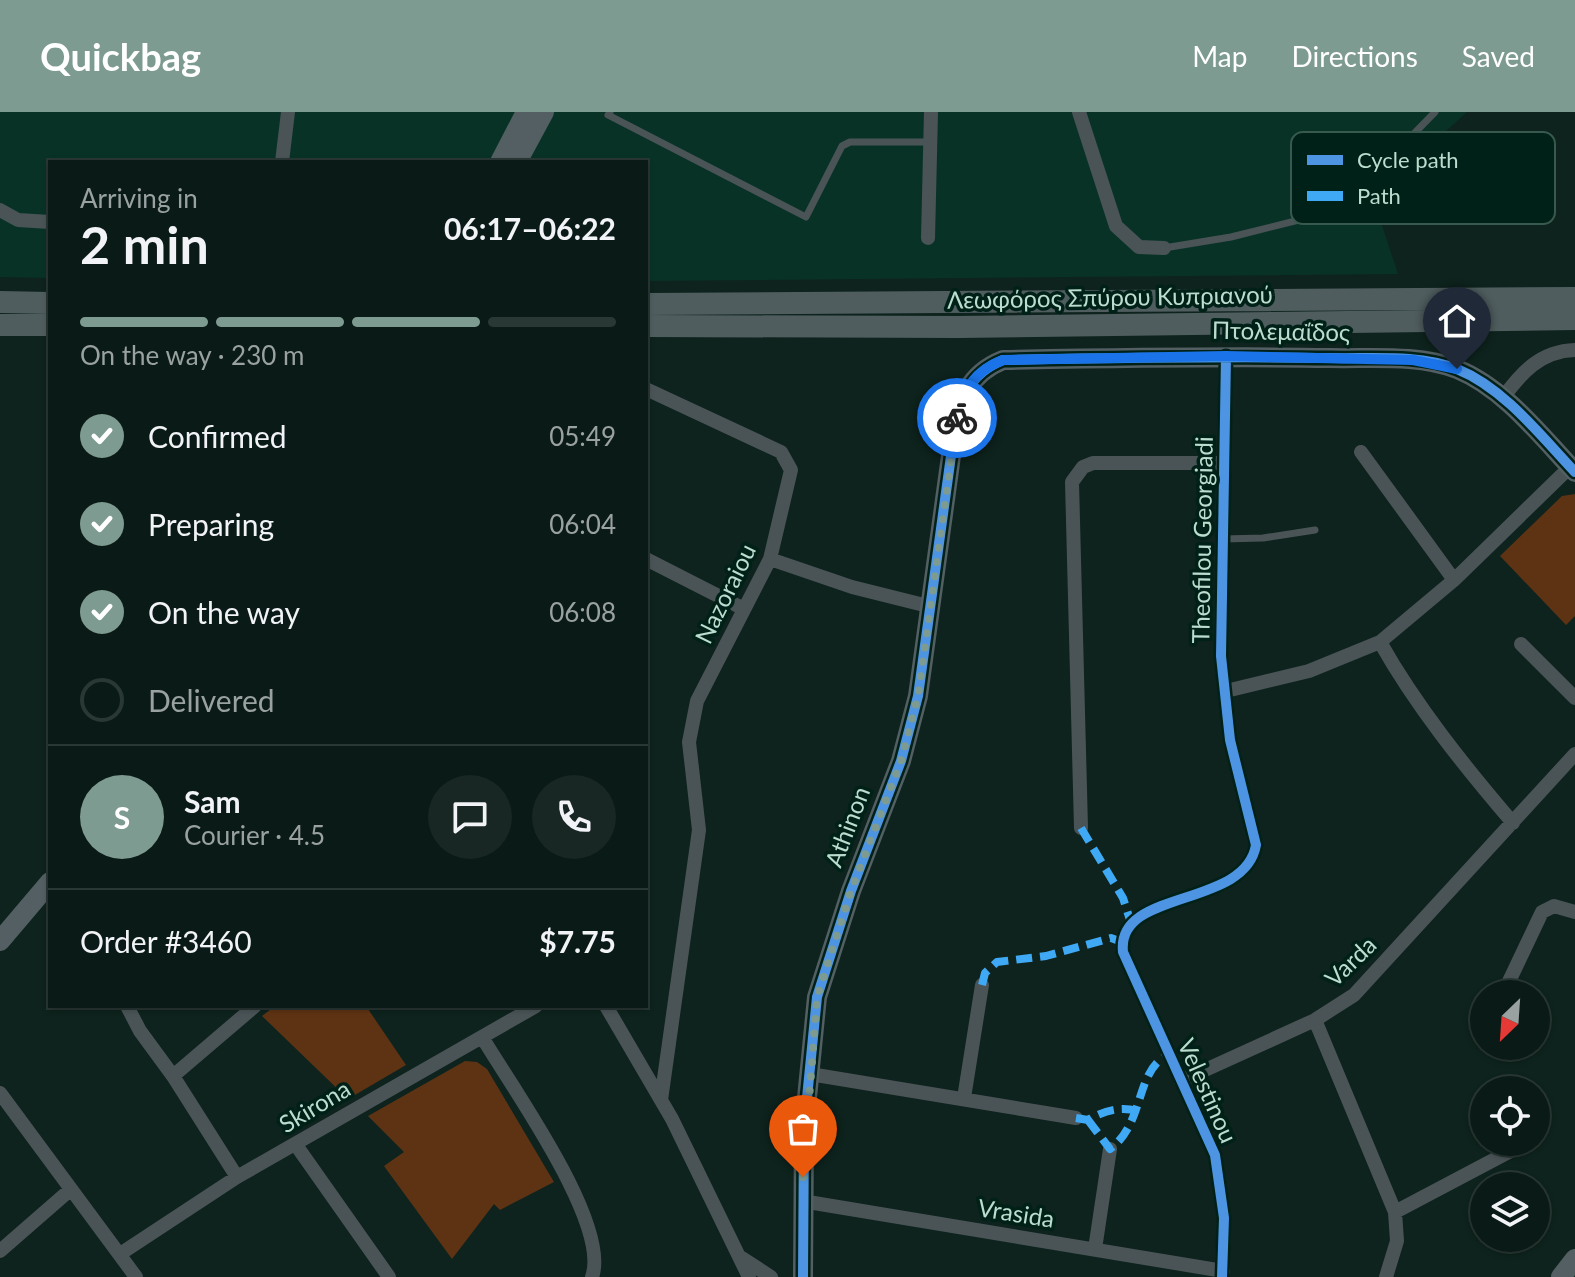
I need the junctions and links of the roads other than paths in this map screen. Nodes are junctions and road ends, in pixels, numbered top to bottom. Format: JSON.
{"nodes":[{"id":1,"x":288,"y":112,"type":"edge"},
{"id":2,"x":526,"y":112,"type":"edge"},
{"id":3,"x":544,"y":112,"type":"edge"},
{"id":4,"x":610,"y":112,"type":"edge"},
{"id":5,"x":931,"y":112,"type":"edge"},
{"id":6,"x":1079,"y":112,"type":"edge"},
{"id":7,"x":1435,"y":112,"type":"edge"},
{"id":8,"x":1416,"y":132,"type":"edge"},
{"id":9,"x":930,"y":142,"type":"junction"},
{"id":10,"x":282,"y":160,"type":"edge"},
{"id":11,"x":501,"y":160,"type":"edge"},
{"id":12,"x":518,"y":160,"type":"edge"},
{"id":13,"x":0,"y":210,"type":"edge"},
{"id":14,"x":48,"y":222,"type":"edge"},
{"id":15,"x":1291,"y":222,"type":"edge"},
{"id":16,"x":928,"y":238,"type":"dead end"},
{"id":17,"x":1164,"y":248,"type":"joint"},
{"id":18,"x":1575,"y":298,"type":"edge"},
{"id":19,"x":0,"y":302,"type":"edge"},
{"id":20,"x":48,"y":303,"type":"edge"},
{"id":21,"x":648,"y":304,"type":"edge"},
{"id":22,"x":1575,"y":319,"type":"edge"},
{"id":23,"x":0,"y":325,"type":"edge"},
{"id":24,"x":48,"y":325,"type":"edge"},
{"id":25,"x":648,"y":326,"type":"edge"},
{"id":26,"x":1575,"y":350,"type":"edge"},
{"id":27,"x":1226,"y":356,"type":"junction"},
{"id":28,"x":648,"y":390,"type":"edge"},
{"id":29,"x":962,"y":397,"type":"joint"},
{"id":30,"x":1502,"y":399,"type":"junction"},
{"id":31,"x":1361,"y":452,"type":"dead end"},
{"id":32,"x":1223,"y":463,"type":"junction"},
{"id":33,"x":1572,"y":469,"type":"edge"},
{"id":34,"x":1315,"y":530,"type":"dead end"},
{"id":35,"x":1223,"y":539,"type":"junction"},
{"id":36,"x":770,"y":559,"type":"junction"},
{"id":37,"x":648,"y":560,"type":"edge"},
{"id":38,"x":1454,"y":580,"type":"junction"},
{"id":39,"x":932,"y":607,"type":"junction"},
{"id":40,"x":744,"y":609,"type":"junction"},
{"id":41,"x":1380,"y":642,"type":"junction"},
{"id":42,"x":1521,"y":644,"type":"dead end"},
{"id":43,"x":1226,"y":691,"type":"junction"},
{"id":44,"x":1575,"y":698,"type":"edge"},
{"id":45,"x":1575,"y":754,"type":"edge"},
{"id":46,"x":1508,"y":817,"type":"junction"},
{"id":47,"x":1081,"y":828,"type":"dead end"},
{"id":48,"x":48,"y":884,"type":"edge"},
{"id":49,"x":1569,"y":909,"type":"edge"},
{"id":50,"x":1125,"y":929,"type":"joint"},
{"id":51,"x":0,"y":941,"type":"edge"},
{"id":52,"x":1510,"y":980,"type":"edge"},
{"id":53,"x":982,"y":985,"type":"dead end"},
{"id":54,"x":128,"y":1008,"type":"edge"},
{"id":55,"x":253,"y":1008,"type":"edge"},
{"id":56,"x":533,"y":1008,"type":"edge"},
{"id":57,"x":607,"y":1008,"type":"edge"},
{"id":58,"x":1315,"y":1020,"type":"junction"},
{"id":59,"x":482,"y":1037,"type":"junction"},
{"id":60,"x":810,"y":1074,"type":"junction"},
{"id":61,"x":173,"y":1076,"type":"junction"},
{"id":62,"x":1181,"y":1081,"type":"junction"},
{"id":63,"x":0,"y":1093,"type":"edge"},
{"id":64,"x":964,"y":1098,"type":"junction"},
{"id":65,"x":661,"y":1100,"type":"junction"},
{"id":66,"x":1076,"y":1118,"type":"dead end"},
{"id":67,"x":296,"y":1145,"type":"junction"},
{"id":68,"x":1110,"y":1149,"type":"dead end"},
{"id":69,"x":1501,"y":1156,"type":"edge"},
{"id":70,"x":237,"y":1177,"type":"junction"},
{"id":71,"x":70,"y":1190,"type":"junction"},
{"id":72,"x":802,"y":1201,"type":"junction"},
{"id":73,"x":1395,"y":1212,"type":"junction"},
{"id":74,"x":1095,"y":1249,"type":"junction"},
{"id":75,"x":0,"y":1251,"type":"edge"},
{"id":76,"x":120,"y":1254,"type":"junction"},
{"id":77,"x":742,"y":1258,"type":"junction"},
{"id":78,"x":1575,"y":1259,"type":"edge"},
{"id":79,"x":1222,"y":1274,"type":"edge"},
{"id":80,"x":136,"y":1277,"type":"edge"},
{"id":81,"x":389,"y":1277,"type":"edge"},
{"id":82,"x":592,"y":1277,"type":"edge"},
{"id":83,"x":749,"y":1277,"type":"edge"},
{"id":84,"x":771,"y":1277,"type":"edge"},
{"id":85,"x":803,"y":1277,"type":"edge"},
{"id":86,"x":1386,"y":1277,"type":"edge"},
{"id":87,"x":1561,"y":1277,"type":"edge"}],
"edges":[{"from":1,"to":10,"type":"street"},
{"from":2,"to":11,"type":"street"},
{"from":3,"to":12,"type":"street"},
{"from":4,"to":9,"type":"lane"},
{"from":5,"to":9,"type":"street"},
{"from":6,"to":17,"type":"street"},
{"from":7,"to":8,"type":"lane"},
{"from":9,"to":16,"type":"street"},
{"from":13,"to":14,"type":"street"},
{"from":15,"to":17,"type":"lane"},
{"from":18,"to":21,"type":"main road","name":"Λεωφόρος Σπύρου Κυπριανού"},
{"from":19,"to":20,"type":"main road"},
{"from":22,"to":25,"type":"main road","name":"Λεωφόρος Σπύρου Κυπριανού"},
{"from":23,"to":24,"type":"main road"},
{"from":26,"to":30,"type":"street"},
{"from":27,"to":29,"type":"street","name":"Πτολεμαΐδος"},
{"from":27,"to":30,"type":"street","name":"Πτολεμαΐδος"},
{"from":27,"to":32,"type":"street","name":"Theofilou Georgiadi"},
{"from":28,"to":36,"type":"street","name":"Nazoraiou"},
{"from":29,"to":39,"type":"street","name":"Athinon"},
{"from":30,"to":33,"type":"street","name":"Πτολεμαΐδος"},
{"from":31,"to":38,"type":"street"},
{"from":32,"to":35,"type":"street","name":"Theofilou Georgiadi"},
{"from":32,"to":47,"type":"street"},
{"from":33,"to":38,"type":"street"},
{"from":34,"to":35,"type":"lane"},
{"from":35,"to":43,"type":"street","name":"Theofilou Georgiadi"},
{"from":36,"to":39,"type":"street"},
{"from":36,"to":40,"type":"street","name":"Nazoraiou"},
{"from":37,"to":40,"type":"street"},
{"from":38,"to":41,"type":"street"},
{"from":39,"to":60,"type":"street","name":"Athinon"},
{"from":40,"to":65,"type":"street","name":"Nazoraiou"},
{"from":41,"to":43,"type":"street"},
{"from":41,"to":46,"type":"street"},
{"from":42,"to":44,"type":"street"},
{"from":43,"to":50,"type":"street","name":"Theofilou Georgiadi"},
{"from":45,"to":46,"type":"street","name":"Varda"},
{"from":46,"to":58,"type":"street","name":"Varda"},
{"from":48,"to":51,"type":"street"},
{"from":49,"to":52,"type":"street"},
{"from":50,"to":62,"type":"street","name":"Velestinou"},
{"from":53,"to":64,"type":"street"},
{"from":54,"to":61,"type":"street"},
{"from":55,"to":61,"type":"street"},
{"from":56,"to":59,"type":"street","name":"Skirona"},
{"from":57,"to":65,"type":"street"},
{"from":58,"to":62,"type":"street","name":"Varda"},
{"from":58,"to":73,"type":"street"},
{"from":59,"to":67,"type":"street","name":"Skirona"},
{"from":59,"to":82,"type":"street"},
{"from":60,"to":64,"type":"street"},
{"from":60,"to":72,"type":"street","name":"Athinon"},
{"from":61,"to":70,"type":"street"},
{"from":62,"to":79,"type":"street","name":"Velestinou"},
{"from":63,"to":71,"type":"street"},
{"from":64,"to":66,"type":"street"},
{"from":65,"to":77,"type":"street"},
{"from":67,"to":70,"type":"street","name":"Skirona"},
{"from":67,"to":81,"type":"street"},
{"from":68,"to":74,"type":"street"},
{"from":69,"to":73,"type":"street"},
{"from":70,"to":76,"type":"street","name":"Skirona"},
{"from":71,"to":75,"type":"street"},
{"from":71,"to":76,"type":"street"},
{"from":72,"to":74,"type":"street","name":"Vrasida"},
{"from":72,"to":85,"type":"street","name":"Athinon"},
{"from":73,"to":86,"type":"street"},
{"from":74,"to":79,"type":"street","name":"Vrasida"},
{"from":76,"to":80,"type":"street"},
{"from":77,"to":83,"type":"street"},
{"from":77,"to":84,"type":"street"},
{"from":78,"to":87,"type":"street"}]}
